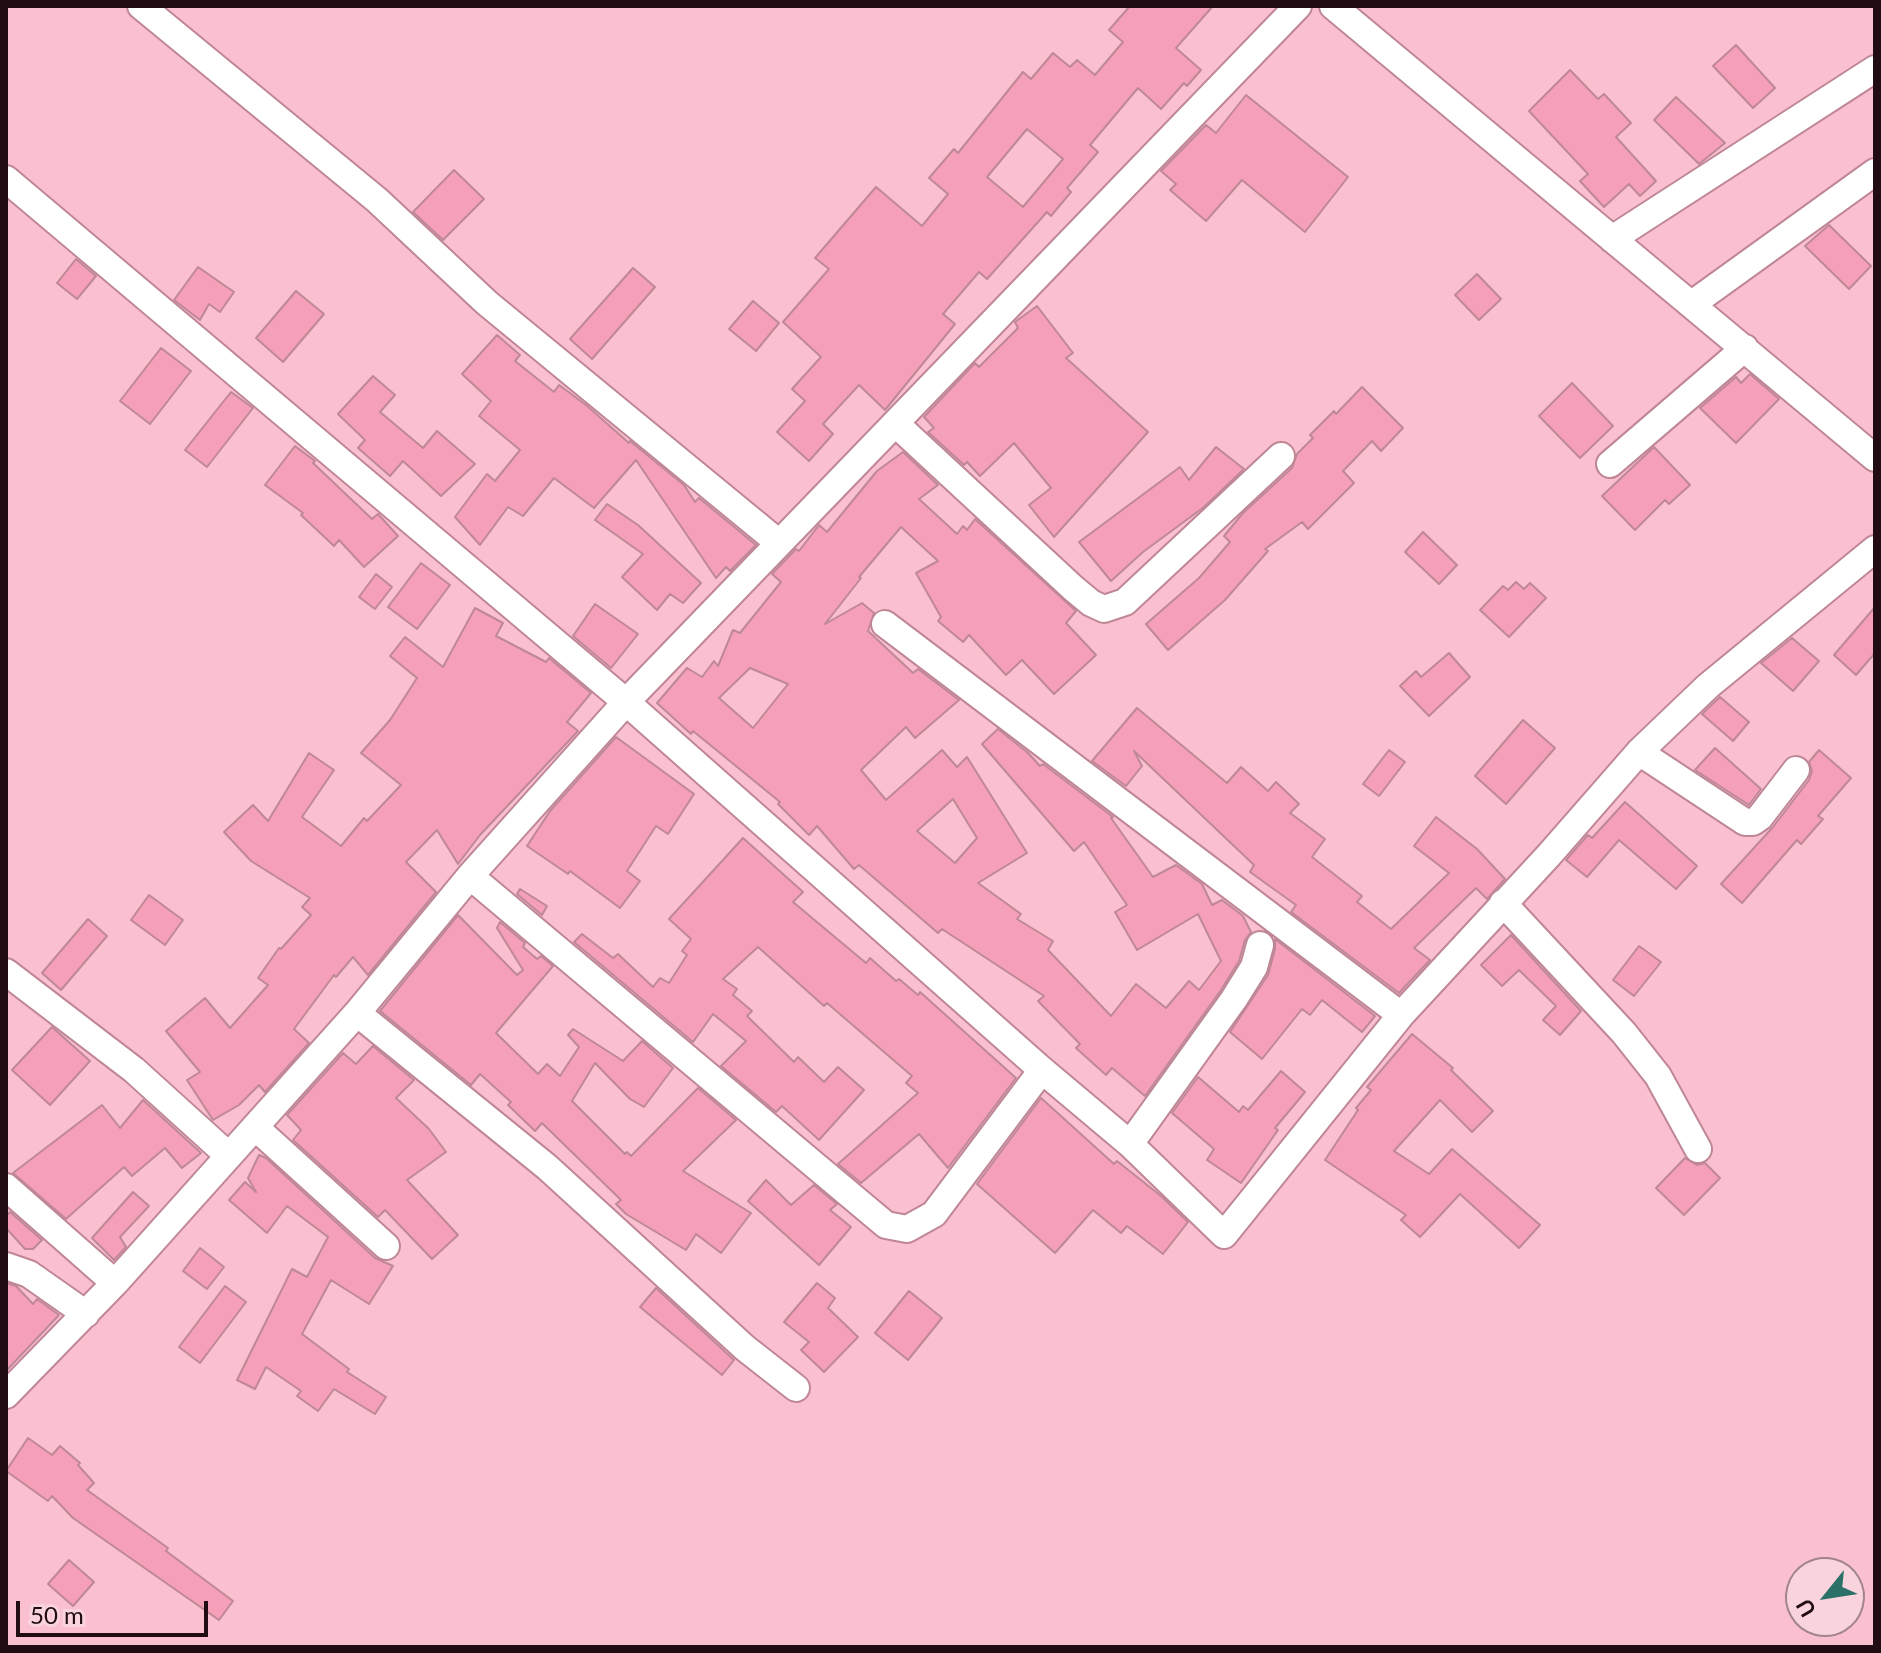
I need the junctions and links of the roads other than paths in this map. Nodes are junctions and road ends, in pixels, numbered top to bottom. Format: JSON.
{"nodes":[{"id":1,"x":141,"y":6,"type":"edge"},
{"id":2,"x":1298,"y":6,"type":"edge"},
{"id":3,"x":1333,"y":6,"type":"edge"},
{"id":4,"x":1875,"y":69,"type":"edge"},
{"id":5,"x":1875,"y":172,"type":"edge"},
{"id":6,"x":6,"y":179,"type":"edge"},
{"id":7,"x":1612,"y":239,"type":"junction"},
{"id":8,"x":1692,"y":304,"type":"junction"},
{"id":9,"x":1745,"y":348,"type":"junction"},
{"id":10,"x":896,"y":424,"type":"junction"},
{"id":11,"x":1281,"y":456,"type":"dead end"},
{"id":12,"x":1875,"y":458,"type":"edge"},
{"id":13,"x":1610,"y":464,"type":"dead end"},
{"id":14,"x":779,"y":543,"type":"junction"},
{"id":15,"x":1875,"y":549,"type":"edge"},
{"id":16,"x":885,"y":624,"type":"dead end"},
{"id":17,"x":626,"y":702,"type":"junction"},
{"id":18,"x":1639,"y":752,"type":"junction"},
{"id":19,"x":1796,"y":770,"type":"dead end"},
{"id":20,"x":470,"y":876,"type":"junction"},
{"id":21,"x":1503,"y":903,"type":"junction"},
{"id":22,"x":1260,"y":945,"type":"dead end"},
{"id":23,"x":6,"y":972,"type":"edge"},
{"id":24,"x":357,"y":1013,"type":"junction"},
{"id":25,"x":1401,"y":1015,"type":"junction"},
{"id":26,"x":1042,"y":1070,"type":"junction"},
{"id":27,"x":255,"y":1127,"type":"junction"},
{"id":28,"x":1130,"y":1144,"type":"junction"},
{"id":29,"x":1698,"y":1149,"type":"dead end"},
{"id":30,"x":229,"y":1156,"type":"junction"},
{"id":31,"x":6,"y":1187,"type":"edge"},
{"id":32,"x":386,"y":1246,"type":"dead end"},
{"id":33,"x":6,"y":1266,"type":"edge"},
{"id":34,"x":115,"y":1283,"type":"junction"},
{"id":35,"x":86,"y":1314,"type":"junction"},
{"id":36,"x":796,"y":1388,"type":"dead end"},
{"id":37,"x":6,"y":1395,"type":"edge"}],
"edges":[{"from":1,"to":14,"type":"street"},
{"from":2,"to":10,"type":"street"},
{"from":3,"to":7,"type":"street"},
{"from":4,"to":7,"type":"street"},
{"from":5,"to":8,"type":"street"},
{"from":6,"to":17,"type":"street"},
{"from":7,"to":8,"type":"street"},
{"from":8,"to":9,"type":"street"},
{"from":9,"to":12,"type":"street"},
{"from":9,"to":13,"type":"street"},
{"from":10,"to":11,"type":"street"},
{"from":10,"to":14,"type":"street"},
{"from":14,"to":17,"type":"street"},
{"from":15,"to":18,"type":"street"},
{"from":16,"to":25,"type":"street"},
{"from":17,"to":20,"type":"street"},
{"from":17,"to":26,"type":"street"},
{"from":18,"to":19,"type":"street"},
{"from":18,"to":21,"type":"street"},
{"from":20,"to":24,"type":"street"},
{"from":20,"to":26,"type":"street"},
{"from":21,"to":25,"type":"street"},
{"from":21,"to":29,"type":"street"},
{"from":22,"to":28,"type":"street"},
{"from":23,"to":30,"type":"street"},
{"from":24,"to":27,"type":"street"},
{"from":24,"to":36,"type":"street"},
{"from":25,"to":28,"type":"street"},
{"from":26,"to":28,"type":"street"},
{"from":27,"to":30,"type":"street"},
{"from":27,"to":32,"type":"street"},
{"from":30,"to":34,"type":"street"},
{"from":31,"to":34,"type":"street"},
{"from":33,"to":35,"type":"street"},
{"from":34,"to":35,"type":"street"},
{"from":35,"to":37,"type":"street"}]}
